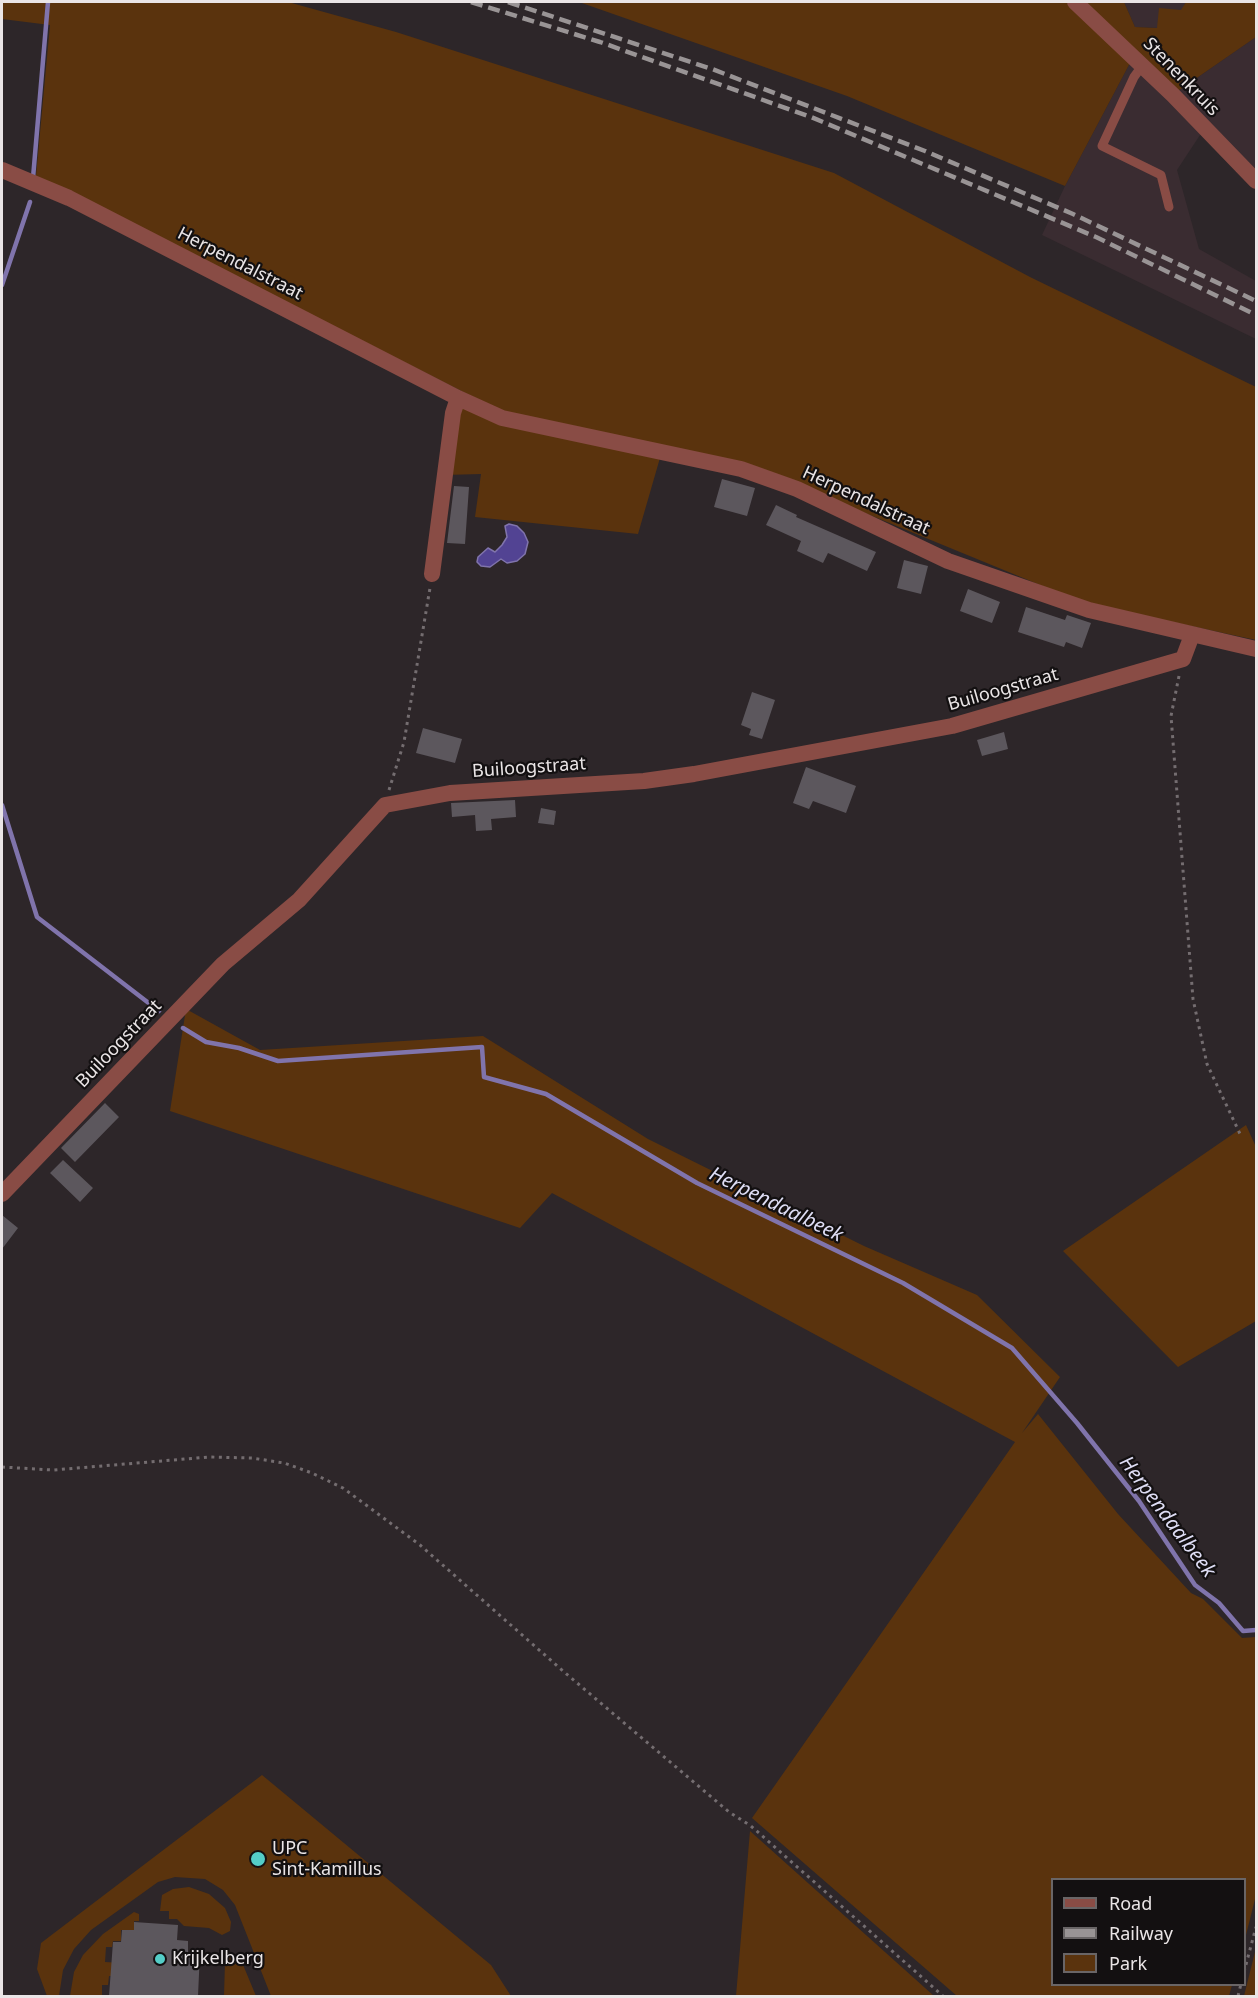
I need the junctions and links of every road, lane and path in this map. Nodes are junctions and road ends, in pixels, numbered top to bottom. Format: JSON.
{"nodes":[{"id":1,"x":1075,"y":2,"type":"edge"},
{"id":2,"x":1142,"y":66,"type":"junction"},
{"id":3,"x":2,"y":170,"type":"edge"},
{"id":4,"x":1257,"y":182,"type":"edge"},
{"id":5,"x":1169,"y":207,"type":"dead end"},
{"id":6,"x":458,"y":398,"type":"junction"},
{"id":7,"x":432,"y":574,"type":"joint"},
{"id":8,"x":1192,"y":635,"type":"junction"},
{"id":9,"x":1257,"y":649,"type":"edge"},
{"id":10,"x":1183,"y":659,"type":"junction"},
{"id":11,"x":385,"y":805,"type":"junction"},
{"id":12,"x":1241,"y":1136,"type":"dead end"},
{"id":13,"x":2,"y":1194,"type":"edge"},
{"id":14,"x":2,"y":1467,"type":"edge"},
{"id":15,"x":1257,"y":1927,"type":"edge"},
{"id":16,"x":1246,"y":1968,"type":"edge"},
{"id":17,"x":943,"y":1996,"type":"edge"}],
"edges":[{"from":1,"to":2,"type":"street","name":"Stenenkruis"},
{"from":2,"to":4,"type":"street","name":"Stenenkruis"},
{"from":2,"to":5,"type":"lane"},
{"from":3,"to":6,"type":"street","name":"Herpendalstraat"},
{"from":6,"to":7,"type":"street"},
{"from":6,"to":8,"type":"street","name":"Herpendalstraat"},
{"from":7,"to":11,"type":"path"},
{"from":8,"to":9,"type":"street","name":"Herpendalstraat"},
{"from":8,"to":10,"type":"street"},
{"from":10,"to":11,"type":"street","name":"Builoogstraat"},
{"from":10,"to":12,"type":"path"},
{"from":11,"to":13,"type":"street","name":"Builoogstraat"},
{"from":14,"to":17,"type":"path"},
{"from":15,"to":16,"type":"path"}]}
